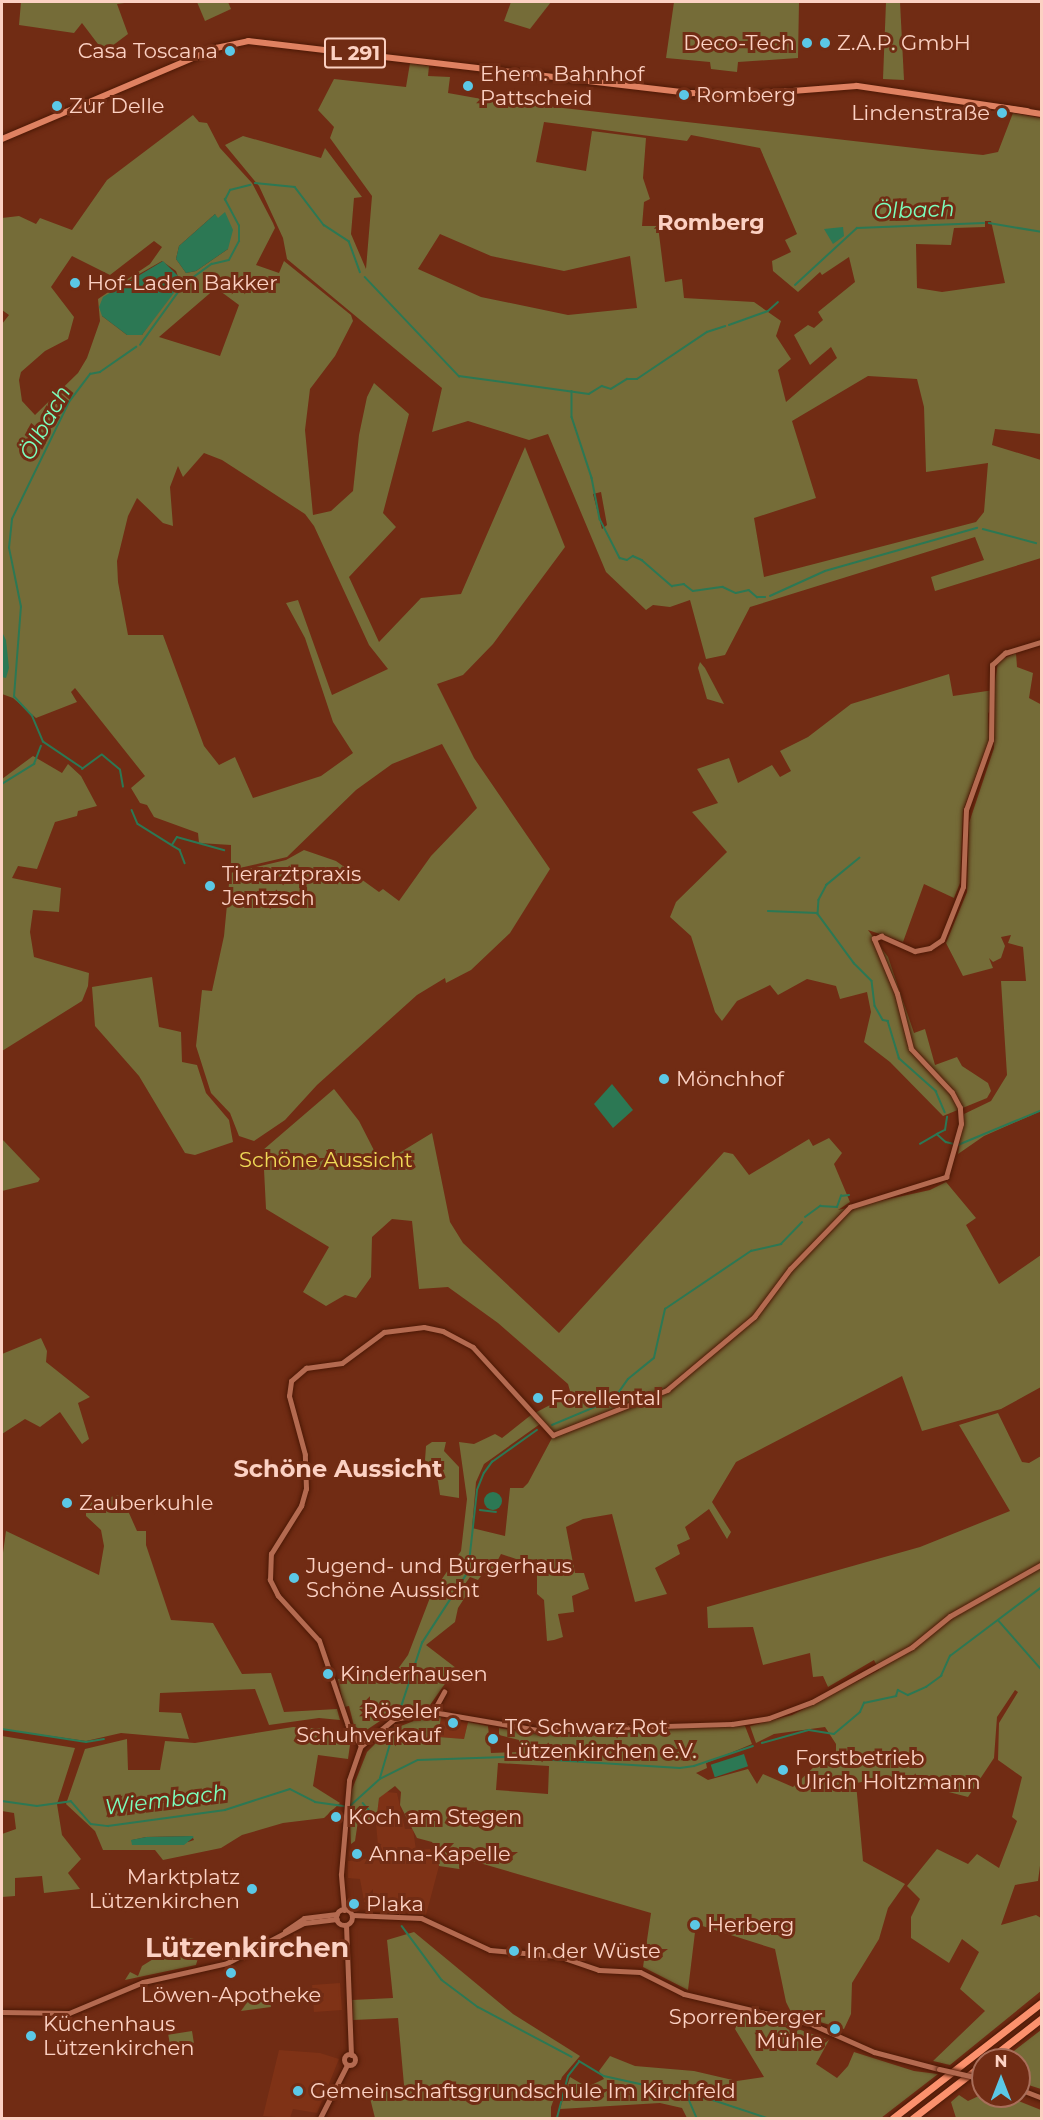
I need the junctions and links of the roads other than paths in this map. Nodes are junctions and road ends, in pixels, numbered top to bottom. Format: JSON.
{"nodes":[{"id":1,"x":1041,"y":114,"type":"edge"},
{"id":2,"x":2,"y":139,"type":"edge"},
{"id":3,"x":1041,"y":642,"type":"edge"},
{"id":4,"x":1041,"y":1564,"type":"edge"},
{"id":5,"x":444,"y":1692,"type":"dead end"},
{"id":6,"x":433,"y":1712,"type":"junction"},
{"id":7,"x":361,"y":1746,"type":"junction"},
{"id":8,"x":344,"y":1910,"type":"junction"},
{"id":9,"x":352,"y":1915,"type":"junction"},
{"id":10,"x":337,"y":1916,"type":"junction"},
{"id":11,"x":346,"y":1925,"type":"junction"},
{"id":12,"x":1041,"y":2002,"type":"edge"},
{"id":13,"x":2,"y":2012,"type":"edge"},
{"id":14,"x":1041,"y":2018,"type":"edge"},
{"id":15,"x":1003,"y":2048,"type":"edge"},
{"id":16,"x":971,"y":2073,"type":"edge"},
{"id":17,"x":971,"y":2077,"type":"edge"},
{"id":18,"x":320,"y":2118,"type":"edge"},
{"id":19,"x":894,"y":2118,"type":"edge"},
{"id":20,"x":913,"y":2118,"type":"edge"}],
"edges":[{"from":1,"to":2,"type":"main road","number":"L 291"},
{"from":3,"to":7,"type":"street"},
{"from":4,"to":6,"type":"main road"},
{"from":5,"to":6,"type":"street"},
{"from":6,"to":7,"type":"main road"},
{"from":7,"to":8,"type":"main road"},
{"from":8,"to":9,"type":"main road"},
{"from":8,"to":10,"type":"main road"},
{"from":9,"to":11,"type":"main road"},
{"from":9,"to":17,"type":"main road","bridge":true},
{"from":10,"to":11,"type":"main road"},
{"from":10,"to":13,"type":"main road"},
{"from":11,"to":18,"type":"main road"},
{"from":12,"to":19,"type":"highway"},
{"from":14,"to":15,"type":"highway"},
{"from":16,"to":20,"type":"highway"}]}
